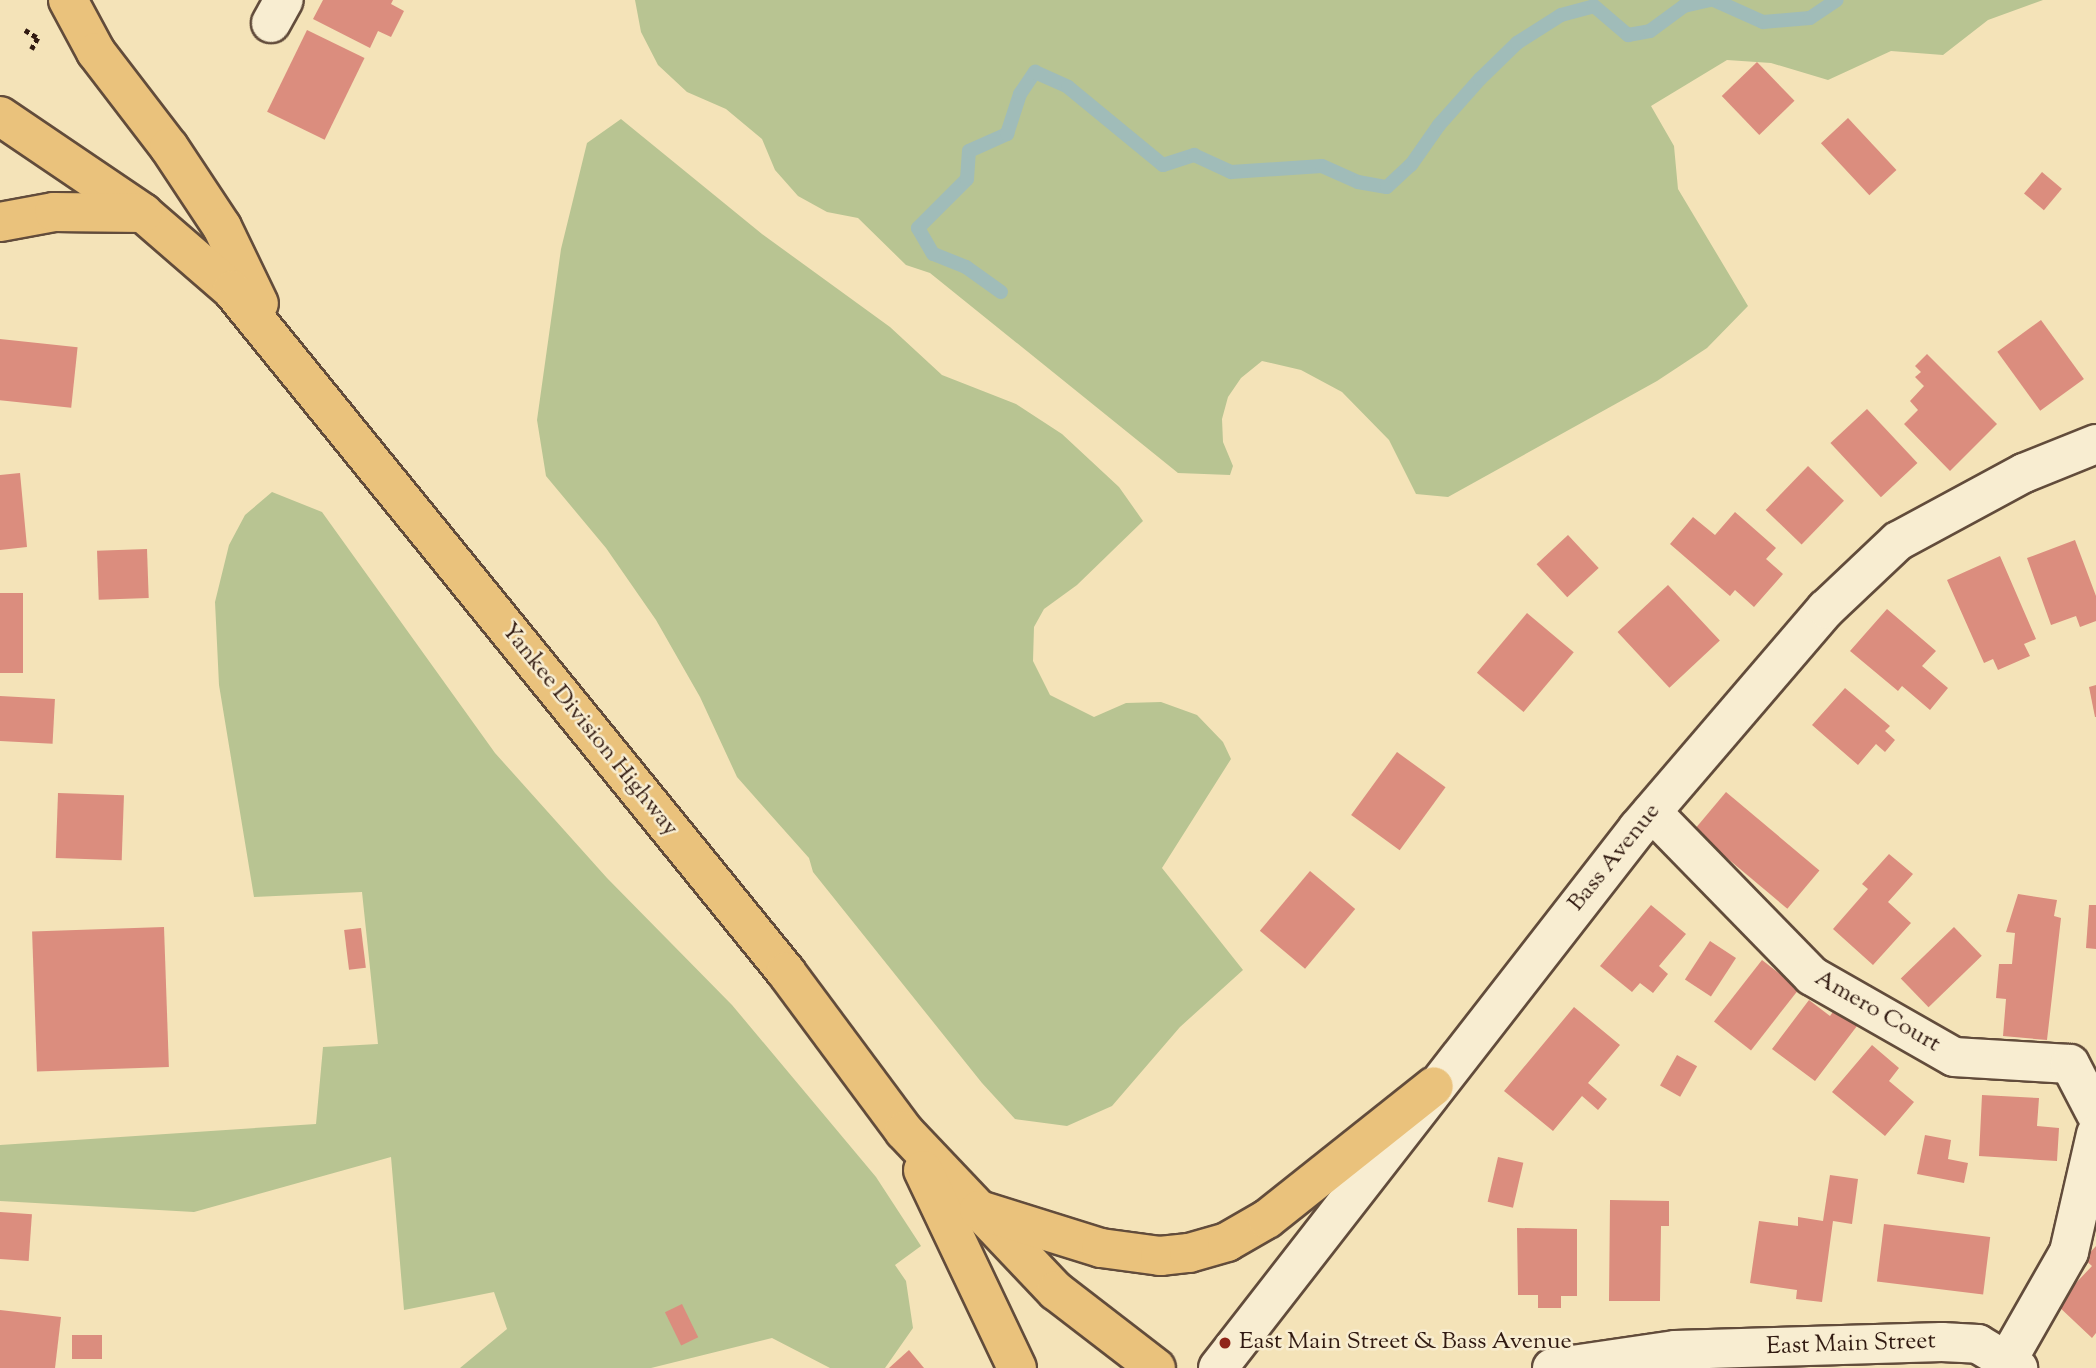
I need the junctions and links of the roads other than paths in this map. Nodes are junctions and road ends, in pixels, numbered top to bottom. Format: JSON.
{"nodes":[{"id":1,"x":68,"y":0,"type":"edge"},
{"id":2,"x":0,"y":116,"type":"edge"},
{"id":3,"x":143,"y":213,"type":"junction"},
{"id":4,"x":0,"y":222,"type":"edge"},
{"id":5,"x":281,"y":350,"type":"junction"},
{"id":6,"x":2096,"y":444,"type":"edge"},
{"id":7,"x":1652,"y":812,"type":"junction"},
{"id":8,"x":1434,"y":1086,"type":"junction"},
{"id":9,"x":2096,"y":1114,"type":"edge"},
{"id":10,"x":904,"y":1130,"type":"junction"},
{"id":11,"x":2096,"y":1134,"type":"edge"},
{"id":12,"x":974,"y":1208,"type":"junction"},
{"id":13,"x":1758,"y":1358,"type":"edge"},
{"id":14,"x":2013,"y":1363,"type":"edge"},
{"id":15,"x":1017,"y":1368,"type":"edge"},
{"id":16,"x":1156,"y":1368,"type":"edge"},
{"id":17,"x":1218,"y":1368,"type":"edge"},
{"id":18,"x":1552,"y":1368,"type":"edge"}],
"edges":[{"from":1,"to":5,"type":"highway"},
{"from":2,"to":3,"type":"highway","name":"Yankee Division Highway"},
{"from":3,"to":4,"type":"highway"},
{"from":3,"to":5,"type":"highway","name":"Yankee Division Highway"},
{"from":5,"to":10,"type":"highway","name":"Yankee Division Highway"},
{"from":6,"to":7,"type":"main road","name":"Bass Avenue"},
{"from":7,"to":8,"type":"main road","name":"Bass Avenue"},
{"from":7,"to":9,"type":"main road","name":"Amero Court"},
{"from":8,"to":12,"type":"highway"},
{"from":8,"to":17,"type":"main road","name":"Bass Avenue"},
{"from":10,"to":12,"type":"highway","name":"Yankee Division Highway"},
{"from":10,"to":15,"type":"highway"},
{"from":11,"to":14,"type":"main road"},
{"from":12,"to":16,"type":"highway","name":"Yankee Division Highway"},
{"from":13,"to":14,"type":"main road","name":"East Main Street"},
{"from":13,"to":18,"type":"main road","name":"East Main Street"}]}
